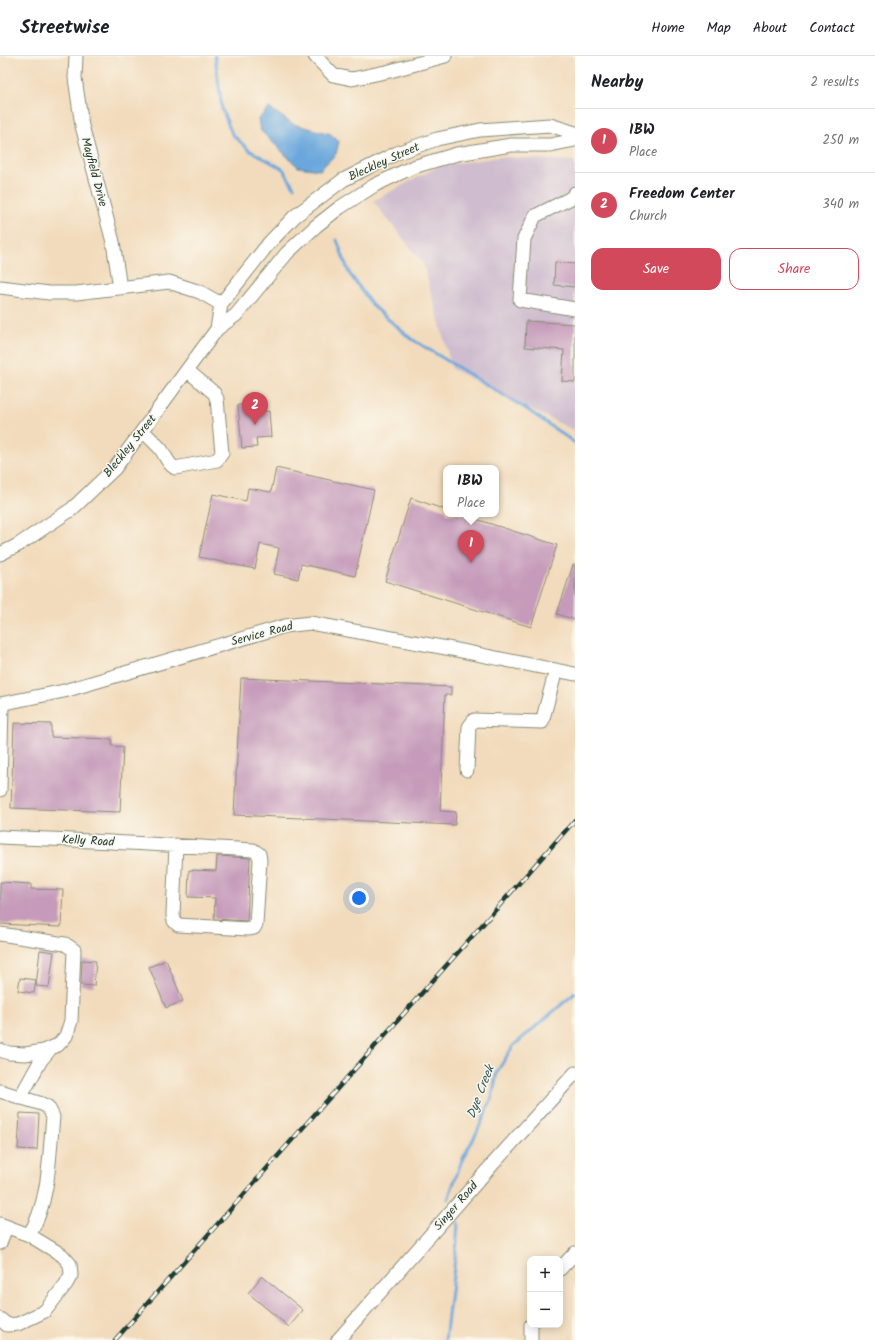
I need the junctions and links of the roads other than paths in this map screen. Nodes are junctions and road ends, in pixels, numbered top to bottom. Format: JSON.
{"nodes":[{"id":1,"x":76,"y":56,"type":"edge"},
{"id":2,"x":315,"y":56,"type":"edge"},
{"id":3,"x":445,"y":56,"type":"edge"},
{"id":4,"x":575,"y":133,"type":"edge"},
{"id":5,"x":575,"y":140,"type":"edge"},
{"id":6,"x":575,"y":193,"type":"edge"},
{"id":7,"x":0,"y":287,"type":"edge"},
{"id":8,"x":120,"y":288,"type":"junction"},
{"id":9,"x":221,"y":304,"type":"junction"},
{"id":10,"x":575,"y":310,"type":"edge"},
{"id":11,"x":217,"y":329,"type":"junction"},
{"id":12,"x":188,"y":370,"type":"junction"},
{"id":13,"x":143,"y":432,"type":"junction"},
{"id":14,"x":0,"y":554,"type":"edge"},
{"id":15,"x":556,"y":670,"type":"junction"},
{"id":16,"x":575,"y":674,"type":"edge"},
{"id":17,"x":1,"y":704,"type":"edge"},
{"id":18,"x":467,"y":770,"type":"dead end"},
{"id":19,"x":0,"y":790,"type":"edge"},
{"id":20,"x":0,"y":837,"type":"edge"},
{"id":21,"x":176,"y":845,"type":"junction"},
{"id":22,"x":0,"y":934,"type":"edge"},
{"id":23,"x":51,"y":1048,"type":"junction"},
{"id":24,"x":0,"y":1050,"type":"edge"},
{"id":25,"x":575,"y":1073,"type":"edge"},
{"id":26,"x":0,"y":1091,"type":"edge"},
{"id":27,"x":20,"y":1098,"type":"junction"},
{"id":28,"x":3,"y":1226,"type":"edge"},
{"id":29,"x":29,"y":1235,"type":"junction"},
{"id":30,"x":0,"y":1243,"type":"edge"},
{"id":31,"x":575,"y":1253,"type":"edge"},
{"id":32,"x":563,"y":1266,"type":"edge"},
{"id":33,"x":0,"y":1319,"type":"edge"},
{"id":34,"x":531,"y":1328,"type":"edge"},
{"id":35,"x":338,"y":1340,"type":"edge"},
{"id":36,"x":531,"y":1340,"type":"edge"}],
"edges":[{"from":1,"to":8,"type":"street","name":"Mayfield Drive"},
{"from":2,"to":3,"type":"street"},
{"from":4,"to":9,"type":"street","name":"Bleckley Street"},
{"from":5,"to":11,"type":"street","name":"Bleckley Street"},
{"from":6,"to":10,"type":"street"},
{"from":7,"to":8,"type":"street"},
{"from":8,"to":9,"type":"street"},
{"from":9,"to":11,"type":"street","name":"Bleckley Street"},
{"from":11,"to":12,"type":"street","name":"Bleckley Street"},
{"from":12,"to":13,"type":"street","name":"Bleckley Street"},
{"from":12,"to":13,"type":"street"},
{"from":13,"to":14,"type":"street","name":"Bleckley Street"},
{"from":15,"to":16,"type":"street","name":"Service Road"},
{"from":15,"to":17,"type":"street","name":"Service Road"},
{"from":15,"to":18,"type":"street"},
{"from":17,"to":19,"type":"street"},
{"from":20,"to":21,"type":"street","name":"Kelly Road"},
{"from":21,"to":21,"type":"street","name":"Kelly Road"},
{"from":22,"to":23,"type":"street"},
{"from":23,"to":24,"type":"street"},
{"from":23,"to":27,"type":"street"},
{"from":25,"to":35,"type":"street","name":"Singer Road"},
{"from":26,"to":27,"type":"street"},
{"from":27,"to":29,"type":"street"},
{"from":28,"to":29,"type":"street"},
{"from":28,"to":30,"type":"street"},
{"from":29,"to":33,"type":"street"},
{"from":31,"to":32,"type":"street"},
{"from":34,"to":36,"type":"street"}]}
